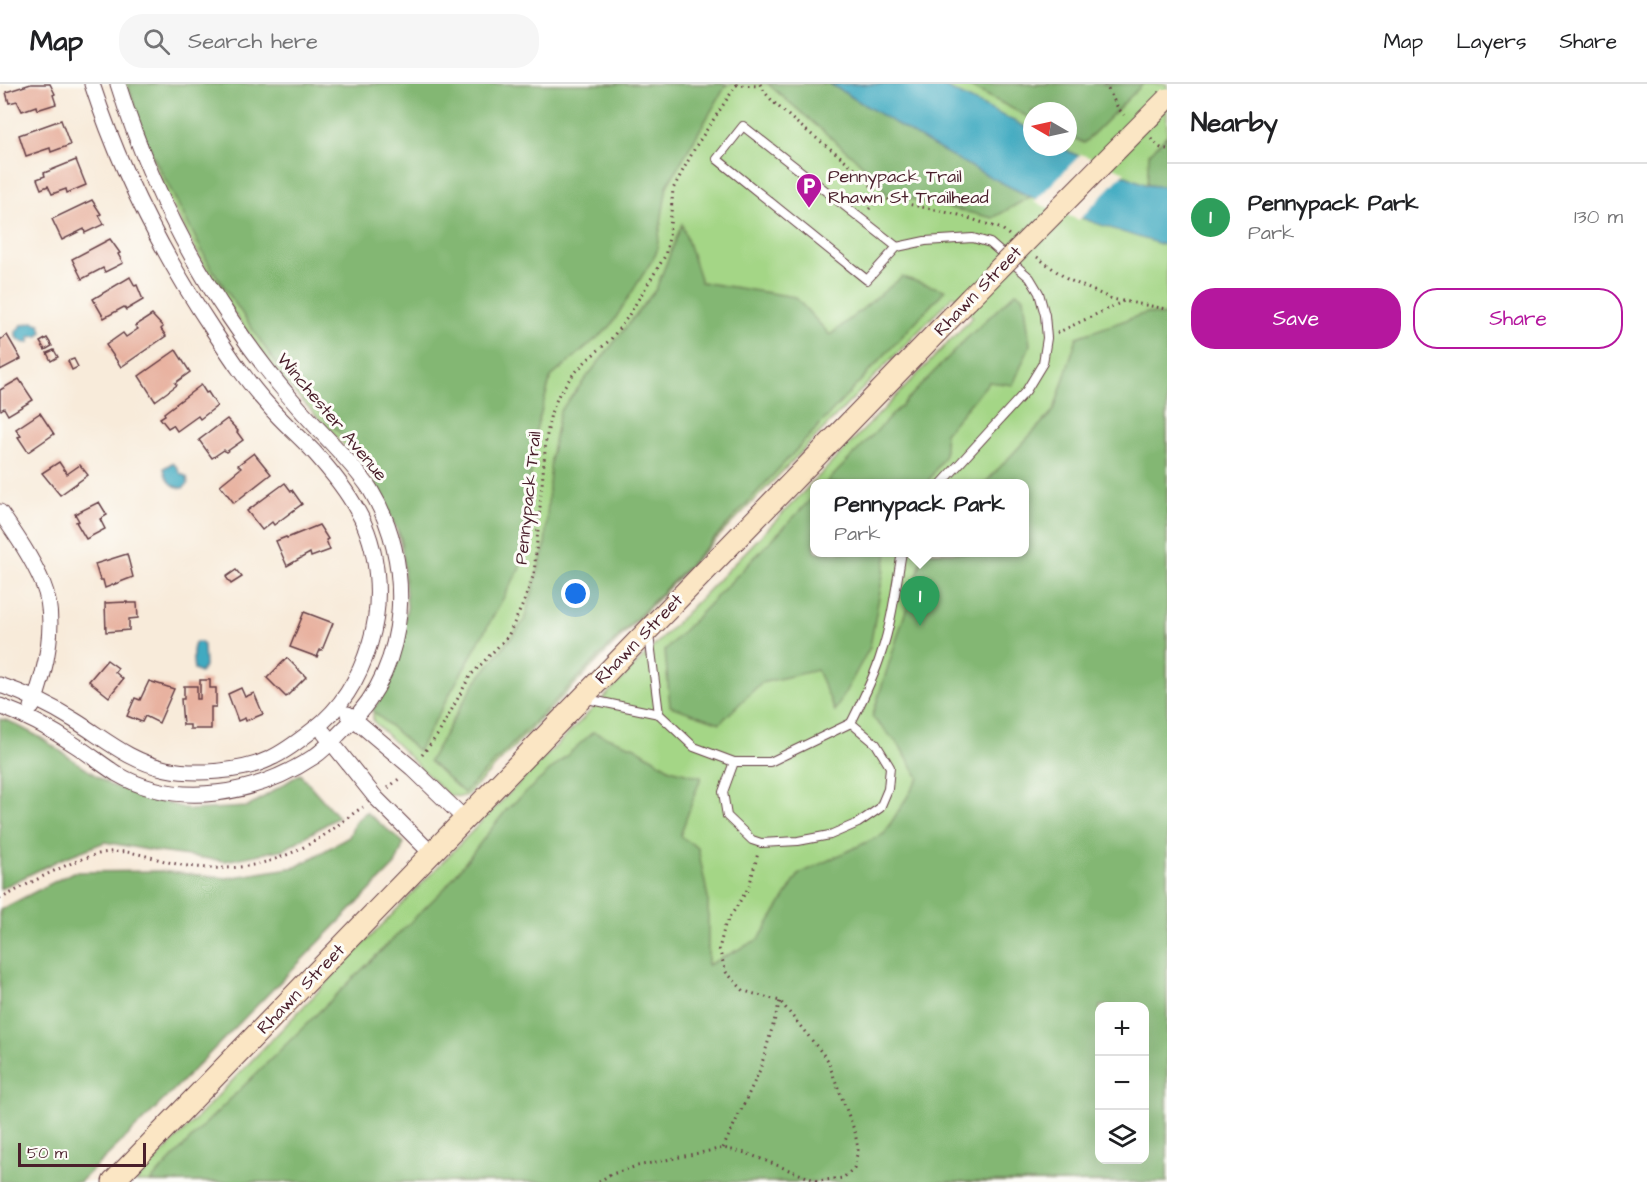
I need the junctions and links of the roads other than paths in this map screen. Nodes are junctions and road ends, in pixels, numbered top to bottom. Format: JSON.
{"nodes":[{"id":1,"x":92,"y":84,"type":"edge"},
{"id":2,"x":118,"y":84,"type":"edge"},
{"id":3,"x":1167,"y":99,"type":"edge"},
{"id":4,"x":897,"y":247,"type":"junction"},
{"id":5,"x":259,"y":360,"type":"junction"},
{"id":6,"x":241,"y":372,"type":"junction"},
{"id":7,"x":945,"y":479,"type":"edge"},
{"id":8,"x":0,"y":512,"type":"edge"},
{"id":9,"x":901,"y":557,"type":"edge"},
{"id":10,"x":648,"y":630,"type":"junction"},
{"id":11,"x":0,"y":685,"type":"edge"},
{"id":12,"x":36,"y":698,"type":"junction"},
{"id":13,"x":583,"y":698,"type":"junction"},
{"id":14,"x":0,"y":706,"type":"edge"},
{"id":15,"x":339,"y":706,"type":"junction"},
{"id":16,"x":659,"y":714,"type":"junction"},
{"id":17,"x":28,"y":717,"type":"junction"},
{"id":18,"x":354,"y":719,"type":"junction"},
{"id":19,"x":851,"y":723,"type":"junction"},
{"id":20,"x":319,"y":726,"type":"junction"},
{"id":21,"x":331,"y":740,"type":"junction"},
{"id":22,"x":734,"y":762,"type":"junction"},
{"id":23,"x":466,"y":819,"type":"junction"},
{"id":24,"x":432,"y":854,"type":"junction"},
{"id":25,"x":113,"y":1182,"type":"edge"}],
"edges":[{"from":1,"to":6,"type":"street","name":"Winchester Avenue"},
{"from":2,"to":5,"type":"street","name":"Winchester Avenue"},
{"from":3,"to":10,"type":"main road","name":"Rhawn Street","bridge":true},
{"from":4,"to":4,"type":"lane"},
{"from":4,"to":7,"type":"lane"},
{"from":5,"to":6,"type":"street"},
{"from":5,"to":18,"type":"street","name":"Winchester Avenue"},
{"from":6,"to":15,"type":"street","name":"Winchester Avenue"},
{"from":8,"to":12,"type":"street"},
{"from":9,"to":19,"type":"lane"},
{"from":10,"to":13,"type":"main road","name":"Rhawn Street"},
{"from":10,"to":16,"type":"lane"},
{"from":11,"to":12,"type":"street","name":"Winchester Avenue"},
{"from":12,"to":17,"type":"street"},
{"from":12,"to":20,"type":"street","name":"Winchester Avenue"},
{"from":13,"to":16,"type":"lane"},
{"from":13,"to":23,"type":"main road","name":"Rhawn Street"},
{"from":14,"to":17,"type":"street","name":"Winchester Avenue"},
{"from":15,"to":18,"type":"street"},
{"from":15,"to":20,"type":"street","name":"Winchester Avenue"},
{"from":16,"to":22,"type":"lane"},
{"from":17,"to":21,"type":"street","name":"Winchester Avenue"},
{"from":18,"to":21,"type":"street","name":"Winchester Avenue"},
{"from":18,"to":23,"type":"street"},
{"from":19,"to":22,"type":"lane"},
{"from":19,"to":22,"type":"lane"},
{"from":20,"to":21,"type":"street"},
{"from":21,"to":24,"type":"street"},
{"from":23,"to":24,"type":"main road","name":"Rhawn Street"},
{"from":24,"to":25,"type":"main road","name":"Rhawn Street"}]}
